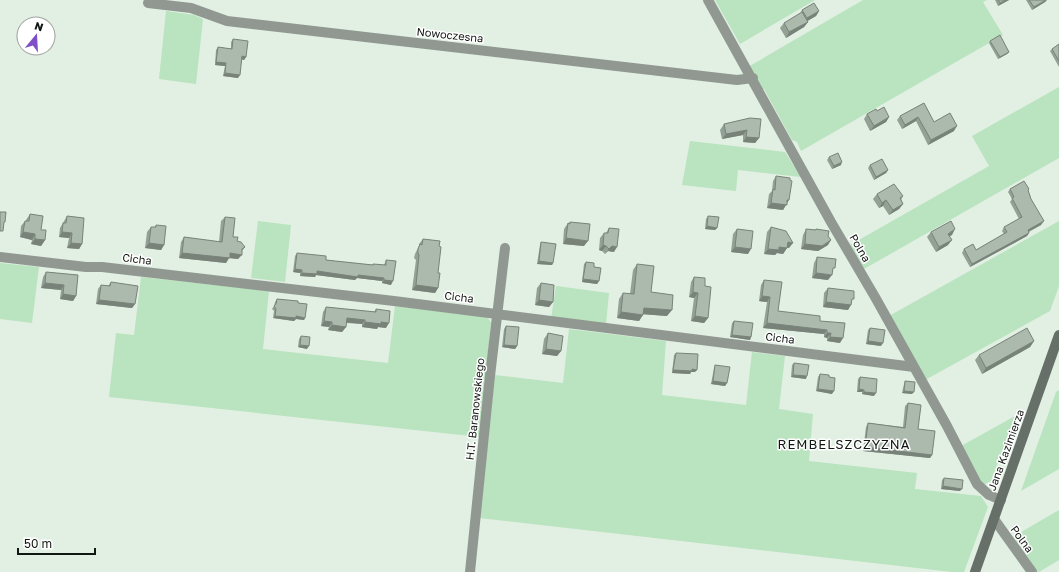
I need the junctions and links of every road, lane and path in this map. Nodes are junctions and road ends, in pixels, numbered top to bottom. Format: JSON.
{"nodes":[{"id":1,"x":708,"y":0,"type":"edge"},
{"id":2,"x":148,"y":3,"type":"dead end"},
{"id":3,"x":752,"y":78,"type":"junction"},
{"id":4,"x":506,"y":248,"type":"dead end"},
{"id":5,"x":0,"y":257,"type":"edge"},
{"id":6,"x":497,"y":314,"type":"junction"},
{"id":7,"x":1059,"y":335,"type":"edge"},
{"id":8,"x":914,"y":367,"type":"junction"},
{"id":9,"x":1001,"y":500,"type":"junction"},
{"id":10,"x":994,"y":519,"type":"junction"},
{"id":11,"x":470,"y":572,"type":"edge"},
{"id":12,"x":975,"y":572,"type":"edge"},
{"id":13,"x":1032,"y":572,"type":"edge"}],
"edges":[{"from":1,"to":3,"type":"street","name":"Polna"},
{"from":2,"to":3,"type":"street","name":"Nowoczesna"},
{"from":3,"to":8,"type":"street","name":"Polna"},
{"from":4,"to":6,"type":"street","name":"H.T. Baranowskiego"},
{"from":5,"to":6,"type":"street","name":"Cicha"},
{"from":6,"to":8,"type":"street","name":"Cicha"},
{"from":6,"to":11,"type":"street","name":"H.T. Baranowskiego"},
{"from":7,"to":9,"type":"main road","name":"Jana Kazimierza"},
{"from":8,"to":9,"type":"street","name":"Polna"},
{"from":9,"to":10,"type":"main road","name":"Jana Kazimierza"},
{"from":10,"to":12,"type":"main road","name":"Jana Kazimierza"},
{"from":10,"to":13,"type":"street","name":"Polna"}]}
